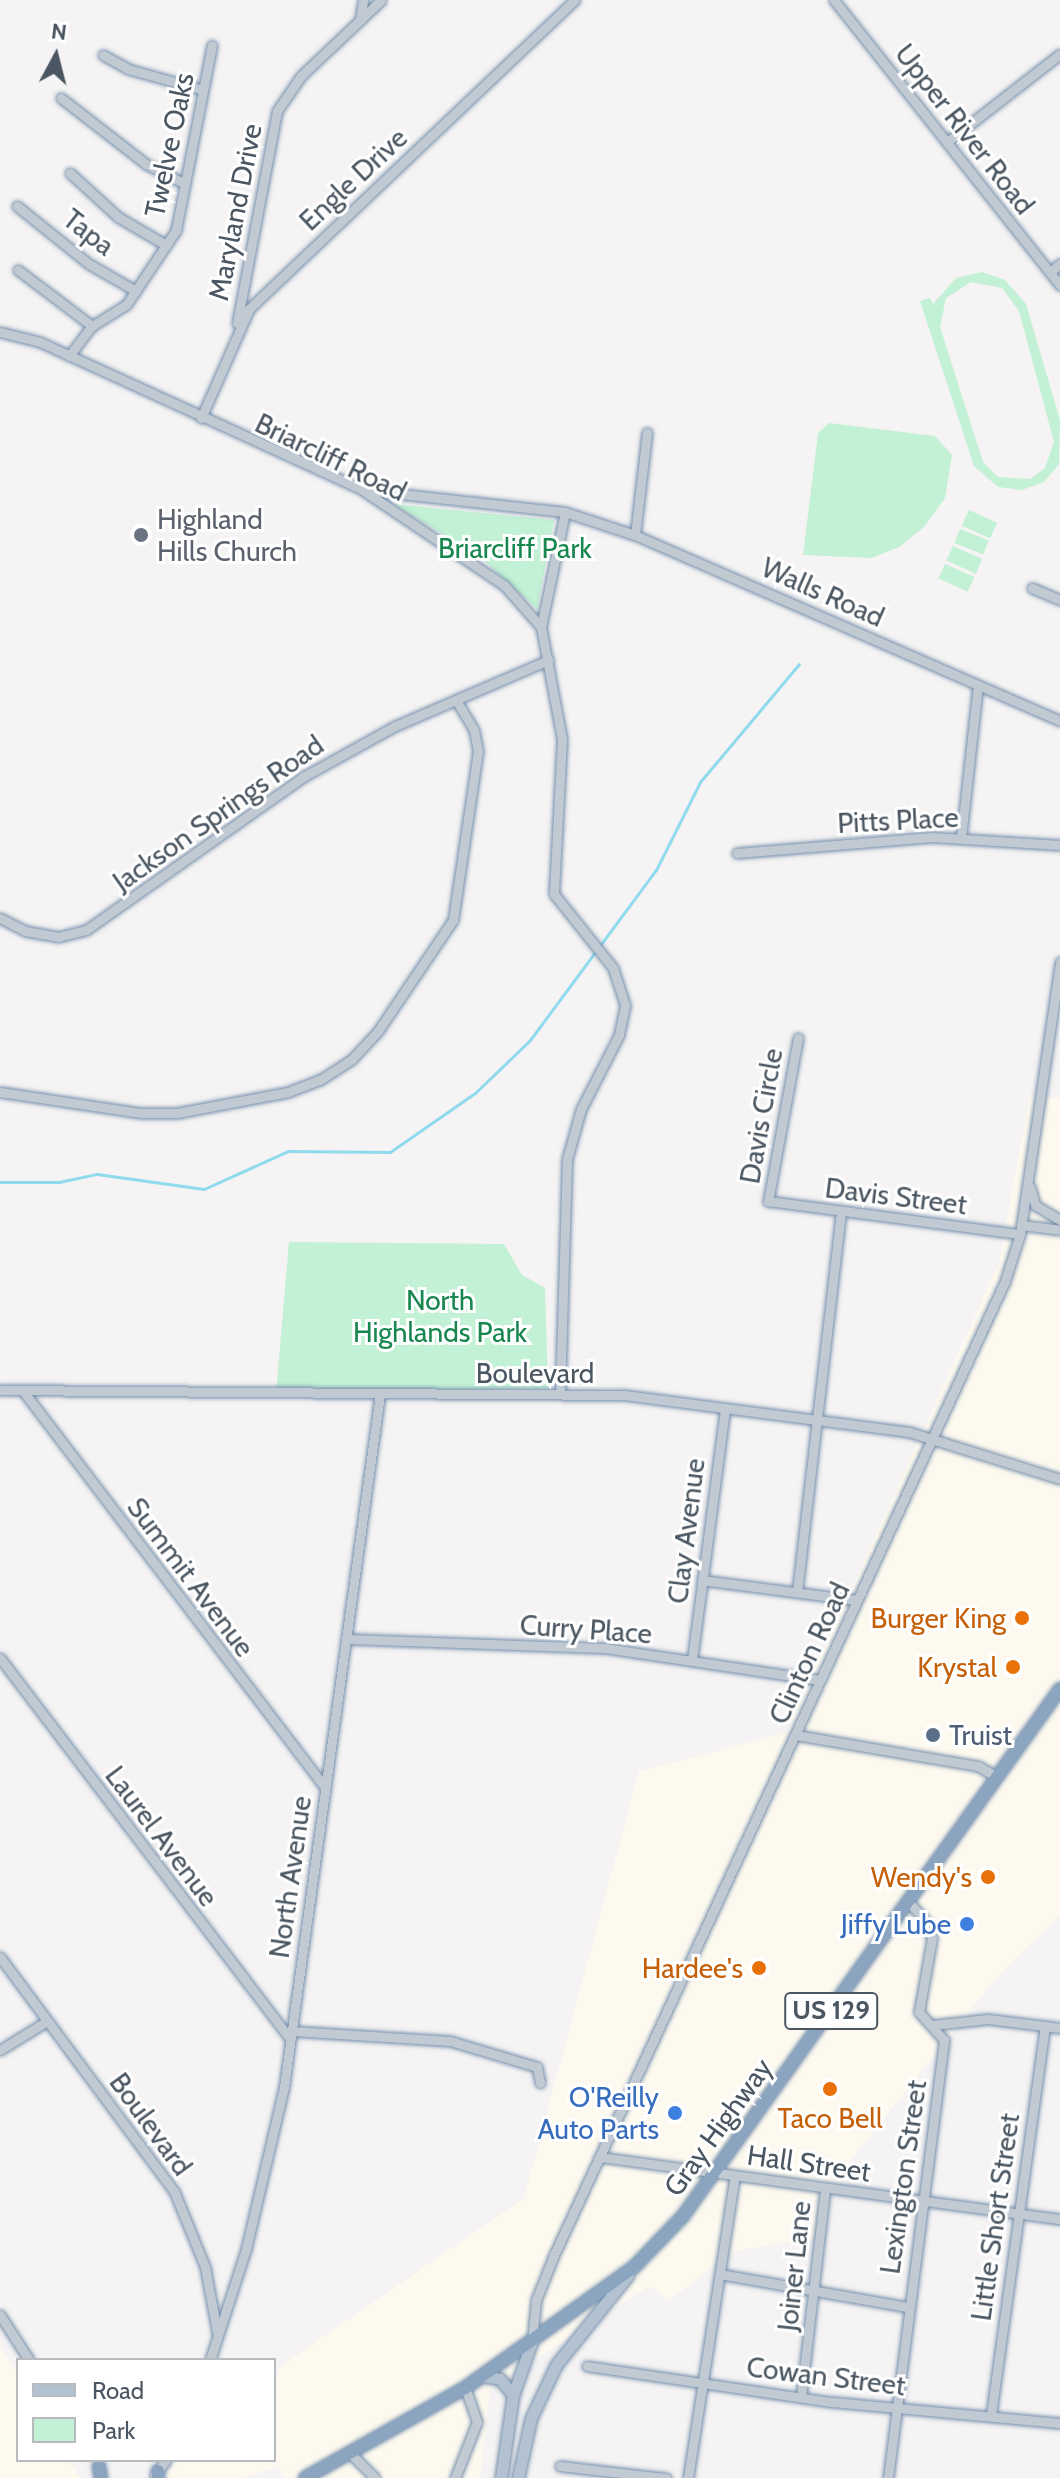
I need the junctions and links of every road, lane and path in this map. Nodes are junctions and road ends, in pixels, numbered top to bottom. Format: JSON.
{"nodes":[{"id":1,"x":363,"y":0,"type":"edge"},
{"id":2,"x":381,"y":0,"type":"edge"},
{"id":3,"x":575,"y":0,"type":"edge"},
{"id":4,"x":834,"y":0,"type":"edge"},
{"id":5,"x":360,"y":20,"type":"junction"},
{"id":6,"x":212,"y":45,"type":"dead end"},
{"id":7,"x":1060,"y":54,"type":"edge"},
{"id":8,"x":103,"y":55,"type":"dead end"},
{"id":9,"x":203,"y":90,"type":"junction"},
{"id":10,"x":61,"y":98,"type":"dead end"},
{"id":11,"x":947,"y":142,"type":"junction"},
{"id":12,"x":70,"y":173,"type":"dead end"},
{"id":13,"x":185,"y":184,"type":"junction"},
{"id":14,"x":17,"y":206,"type":"dead end"},
{"id":15,"x":166,"y":245,"type":"junction"},
{"id":16,"x":1060,"y":264,"type":"edge"},
{"id":17,"x":18,"y":270,"type":"dead end"},
{"id":18,"x":1050,"y":272,"type":"junction"},
{"id":19,"x":1060,"y":285,"type":"edge"},
{"id":20,"x":136,"y":291,"type":"junction"},
{"id":21,"x":92,"y":326,"type":"junction"},
{"id":22,"x":236,"y":331,"type":"junction"},
{"id":23,"x":0,"y":332,"type":"edge"},
{"id":24,"x":69,"y":356,"type":"junction"},
{"id":25,"x":201,"y":418,"type":"junction"},
{"id":26,"x":647,"y":433,"type":"dead end"},
{"id":27,"x":361,"y":489,"type":"junction"},
{"id":28,"x":565,"y":512,"type":"junction"},
{"id":29,"x":635,"y":535,"type":"junction"},
{"id":30,"x":1032,"y":588,"type":"dead end"},
{"id":31,"x":1060,"y":600,"type":"edge"},
{"id":32,"x":541,"y":627,"type":"junction"},
{"id":33,"x":548,"y":660,"type":"junction"},
{"id":34,"x":978,"y":685,"type":"junction"},
{"id":35,"x":456,"y":700,"type":"junction"},
{"id":36,"x":1060,"y":721,"type":"edge"},
{"id":37,"x":961,"y":838,"type":"junction"},
{"id":38,"x":1060,"y":845,"type":"edge"},
{"id":39,"x":737,"y":853,"type":"dead end"},
{"id":40,"x":0,"y":918,"type":"edge"},
{"id":41,"x":1060,"y":962,"type":"edge"},
{"id":42,"x":1057,"y":1003,"type":"edge"},
{"id":43,"x":1056,"y":1019,"type":"edge"},
{"id":44,"x":798,"y":1038,"type":"dead end"},
{"id":45,"x":0,"y":1092,"type":"edge"},
{"id":46,"x":1028,"y":1183,"type":"junction"},
{"id":47,"x":768,"y":1201,"type":"joint"},
{"id":48,"x":841,"y":1212,"type":"junction"},
{"id":49,"x":1060,"y":1220,"type":"edge"},
{"id":50,"x":1020,"y":1230,"type":"junction"},
{"id":51,"x":1060,"y":1230,"type":"edge"},
{"id":52,"x":0,"y":1390,"type":"edge"},
{"id":53,"x":23,"y":1391,"type":"junction"},
{"id":54,"x":560,"y":1393,"type":"junction"},
{"id":55,"x":380,"y":1394,"type":"junction"},
{"id":56,"x":725,"y":1408,"type":"junction"},
{"id":57,"x":815,"y":1420,"type":"junction"},
{"id":58,"x":933,"y":1437,"type":"junction"},
{"id":59,"x":1060,"y":1479,"type":"edge"},
{"id":60,"x":702,"y":1580,"type":"junction"},
{"id":61,"x":797,"y":1592,"type":"junction"},
{"id":62,"x":857,"y":1600,"type":"junction"},
{"id":63,"x":346,"y":1639,"type":"junction"},
{"id":64,"x":0,"y":1658,"type":"edge"},
{"id":65,"x":692,"y":1660,"type":"junction"},
{"id":66,"x":820,"y":1680,"type":"junction"},
{"id":67,"x":1060,"y":1689,"type":"edge"},
{"id":68,"x":796,"y":1735,"type":"junction"},
{"id":69,"x":997,"y":1777,"type":"junction"},
{"id":70,"x":325,"y":1788,"type":"junction"},
{"id":71,"x":908,"y":1901,"type":"junction"},
{"id":72,"x":0,"y":1957,"type":"edge"},
{"id":73,"x":47,"y":2021,"type":"junction"},
{"id":74,"x":932,"y":2025,"type":"junction"},
{"id":75,"x":1045,"y":2026,"type":"junction"},
{"id":76,"x":1060,"y":2028,"type":"edge"},
{"id":77,"x":291,"y":2035,"type":"junction"},
{"id":78,"x":0,"y":2050,"type":"edge"},
{"id":79,"x":540,"y":2083,"type":"dead end"},
{"id":80,"x":600,"y":2157,"type":"junction"},
{"id":81,"x":715,"y":2172,"type":"junction"},
{"id":82,"x":735,"y":2176,"type":"junction"},
{"id":83,"x":825,"y":2188,"type":"junction"},
{"id":84,"x":921,"y":2200,"type":"junction"},
{"id":85,"x":1017,"y":2213,"type":"junction"},
{"id":86,"x":1060,"y":2219,"type":"edge"},
{"id":87,"x":634,"y":2267,"type":"junction"},
{"id":88,"x":720,"y":2274,"type":"junction"},
{"id":89,"x":814,"y":2292,"type":"junction"},
{"id":90,"x":907,"y":2307,"type":"junction"},
{"id":91,"x":0,"y":2315,"type":"edge"},
{"id":92,"x":217,"y":2339,"type":"junction"},
{"id":93,"x":532,"y":2341,"type":"junction"},
{"id":94,"x":28,"y":2358,"type":"edge"},
{"id":95,"x":211,"y":2358,"type":"edge"},
{"id":96,"x":587,"y":2366,"type":"dead end"},
{"id":97,"x":483,"y":2376,"type":"junction"},
{"id":98,"x":700,"y":2383,"type":"junction"},
{"id":99,"x":465,"y":2388,"type":"junction"},
{"id":100,"x":513,"y":2395,"type":"junction"},
{"id":101,"x":801,"y":2397,"type":"junction"},
{"id":102,"x":896,"y":2407,"type":"junction"},
{"id":103,"x":991,"y":2415,"type":"junction"},
{"id":104,"x":1060,"y":2423,"type":"edge"},
{"id":105,"x":353,"y":2456,"type":"junction"},
{"id":106,"x":560,"y":2466,"type":"dead end"},
{"id":107,"x":98,"y":2468,"type":"edge"},
{"id":108,"x":107,"y":2478,"type":"edge"},
{"id":109,"x":305,"y":2478,"type":"edge"},
{"id":110,"x":375,"y":2478,"type":"edge"},
{"id":111,"x":455,"y":2478,"type":"edge"},
{"id":112,"x":501,"y":2478,"type":"edge"},
{"id":113,"x":518,"y":2478,"type":"edge"},
{"id":114,"x":666,"y":2478,"type":"edge"},
{"id":115,"x":688,"y":2478,"type":"edge"},
{"id":116,"x":888,"y":2478,"type":"edge"}],
"edges":[{"from":1,"to":5,"type":"street"},
{"from":2,"to":5,"type":"street","name":"Maryland Drive"},
{"from":3,"to":22,"type":"street","name":"Engle Drive"},
{"from":4,"to":11,"type":"street","name":"Upper River Road"},
{"from":5,"to":22,"type":"street","name":"Maryland Drive"},
{"from":6,"to":9,"type":"street","name":"Twelve Oaks"},
{"from":7,"to":11,"type":"street"},
{"from":8,"to":9,"type":"street"},
{"from":9,"to":13,"type":"street","name":"Twelve Oaks"},
{"from":10,"to":13,"type":"street"},
{"from":11,"to":18,"type":"street","name":"Upper River Road"},
{"from":12,"to":15,"type":"street"},
{"from":13,"to":15,"type":"street","name":"Twelve Oaks"},
{"from":14,"to":20,"type":"street","name":"Tapa"},
{"from":15,"to":20,"type":"street","name":"Twelve Oaks"},
{"from":16,"to":18,"type":"street"},
{"from":17,"to":21,"type":"street"},
{"from":18,"to":19,"type":"street","name":"Upper River Road"},
{"from":20,"to":21,"type":"street","name":"Twelve Oaks"},
{"from":21,"to":24,"type":"street","name":"Twelve Oaks"},
{"from":22,"to":25,"type":"street","name":"Engle Drive"},
{"from":23,"to":24,"type":"street","name":"Briarcliff Road"},
{"from":24,"to":25,"type":"street","name":"Briarcliff Road"},
{"from":25,"to":27,"type":"street","name":"Briarcliff Road"},
{"from":26,"to":29,"type":"street"},
{"from":27,"to":28,"type":"street","name":"Walls Road"},
{"from":27,"to":32,"type":"street","name":"Briarcliff Road"},
{"from":28,"to":29,"type":"street","name":"Walls Road"},
{"from":28,"to":32,"type":"street"},
{"from":29,"to":34,"type":"street","name":"Walls Road"},
{"from":30,"to":31,"type":"street"},
{"from":32,"to":33,"type":"street"},
{"from":33,"to":35,"type":"street","name":"Jackson Springs Road"},
{"from":33,"to":54,"type":"street"},
{"from":34,"to":36,"type":"street","name":"Walls Road"},
{"from":34,"to":37,"type":"street"},
{"from":35,"to":40,"type":"street","name":"Jackson Springs Road"},
{"from":35,"to":45,"type":"street"},
{"from":37,"to":38,"type":"street","name":"Pitts Place"},
{"from":37,"to":39,"type":"street","name":"Pitts Place"},
{"from":41,"to":42,"type":"street","name":"Clinton Road"},
{"from":42,"to":43,"type":"street","name":"Clinton Road"},
{"from":43,"to":46,"type":"street","name":"Clinton Road"},
{"from":44,"to":47,"type":"street","name":"Davis Circle"},
{"from":46,"to":49,"type":"street"},
{"from":46,"to":50,"type":"street","name":"Clinton Road"},
{"from":47,"to":48,"type":"street","name":"Davis Street"},
{"from":48,"to":50,"type":"street","name":"Davis Street"},
{"from":48,"to":57,"type":"street"},
{"from":50,"to":51,"type":"street","name":"Davis Street"},
{"from":50,"to":58,"type":"street","name":"Clinton Road"},
{"from":52,"to":53,"type":"street","name":"Boulevard"},
{"from":53,"to":55,"type":"street","name":"Boulevard"},
{"from":53,"to":70,"type":"street","name":"Summit Avenue"},
{"from":54,"to":55,"type":"street","name":"Boulevard"},
{"from":54,"to":56,"type":"street","name":"Boulevard"},
{"from":55,"to":63,"type":"street","name":"North Avenue"},
{"from":56,"to":57,"type":"street","name":"Boulevard"},
{"from":56,"to":60,"type":"street","name":"Clay Avenue"},
{"from":57,"to":58,"type":"street","name":"Boulevard"},
{"from":57,"to":61,"type":"street"},
{"from":58,"to":59,"type":"street","name":"Boulevard"},
{"from":58,"to":62,"type":"street","name":"Clinton Road"},
{"from":60,"to":61,"type":"street"},
{"from":60,"to":65,"type":"street","name":"Clay Avenue"},
{"from":61,"to":62,"type":"street"},
{"from":62,"to":66,"type":"street","name":"Clinton Road"},
{"from":63,"to":65,"type":"street","name":"Curry Place"},
{"from":63,"to":70,"type":"street","name":"North Avenue"},
{"from":64,"to":77,"type":"street","name":"Laurel Avenue"},
{"from":65,"to":66,"type":"street","name":"Curry Place"},
{"from":66,"to":68,"type":"street","name":"Clinton Road"},
{"from":67,"to":69,"type":"highway","name":"Gray Highway","number":"US 129"},
{"from":68,"to":69,"type":"street"},
{"from":68,"to":80,"type":"street","name":"Clinton Road"},
{"from":69,"to":71,"type":"highway","name":"Gray Highway","number":"US 129"},
{"from":70,"to":77,"type":"street","name":"North Avenue"},
{"from":71,"to":74,"type":"street","name":"Lexington Street"},
{"from":71,"to":81,"type":"highway","name":"Gray Highway","number":"US 129"},
{"from":72,"to":73,"type":"street","name":"Boulevard"},
{"from":73,"to":78,"type":"street"},
{"from":73,"to":92,"type":"street","name":"Boulevard"},
{"from":74,"to":75,"type":"street"},
{"from":74,"to":84,"type":"street","name":"Lexington Street"},
{"from":75,"to":76,"type":"street"},
{"from":75,"to":85,"type":"street","name":"Little Short Street"},
{"from":77,"to":79,"type":"street"},
{"from":77,"to":92,"type":"street","name":"North Avenue"},
{"from":80,"to":81,"type":"street","name":"Hall Street"},
{"from":80,"to":93,"type":"street","name":"Clinton Road"},
{"from":81,"to":82,"type":"street","name":"Hall Street"},
{"from":81,"to":87,"type":"highway","name":"Gray Highway","number":"US 129"},
{"from":82,"to":83,"type":"street","name":"Hall Street"},
{"from":82,"to":88,"type":"street"},
{"from":83,"to":84,"type":"street","name":"Hall Street"},
{"from":83,"to":89,"type":"street","name":"Joiner Lane"},
{"from":84,"to":85,"type":"street","name":"Hall Street"},
{"from":84,"to":90,"type":"street","name":"Lexington Street"},
{"from":85,"to":86,"type":"street","name":"Hall Street"},
{"from":85,"to":103,"type":"street","name":"Little Short Street"},
{"from":87,"to":93,"type":"highway","name":"Gray Highway","number":"US 129"},
{"from":87,"to":113,"type":"main road"},
{"from":88,"to":89,"type":"street"},
{"from":88,"to":98,"type":"street"},
{"from":89,"to":90,"type":"street"},
{"from":89,"to":101,"type":"street","name":"Joiner Lane"},
{"from":90,"to":102,"type":"street","name":"Lexington Street"},
{"from":91,"to":94,"type":"street"},
{"from":92,"to":95,"type":"street","name":"North Avenue"},
{"from":93,"to":97,"type":"highway","name":"Gray Highway","number":"US 129"},
{"from":93,"to":100,"type":"main road"},
{"from":96,"to":98,"type":"street","name":"Cowan Street"},
{"from":97,"to":99,"type":"highway","name":"Gray Highway","number":"US 129"},
{"from":97,"to":100,"type":"main road"},
{"from":98,"to":101,"type":"street","name":"Cowan Street"},
{"from":98,"to":115,"type":"street"},
{"from":99,"to":105,"type":"highway","name":"Gray Highway","number":"US 129"},
{"from":99,"to":111,"type":"street"},
{"from":100,"to":112,"type":"main road"},
{"from":101,"to":102,"type":"street","name":"Cowan Street"},
{"from":102,"to":103,"type":"street","name":"Cowan Street"},
{"from":102,"to":116,"type":"street","name":"Lexington Street"},
{"from":103,"to":104,"type":"street","name":"Cowan Street"},
{"from":105,"to":109,"type":"highway","name":"Gray Highway","number":"US 129"},
{"from":105,"to":110,"type":"street"},
{"from":106,"to":114,"type":"street"},
{"from":107,"to":108,"type":"street"}]}
